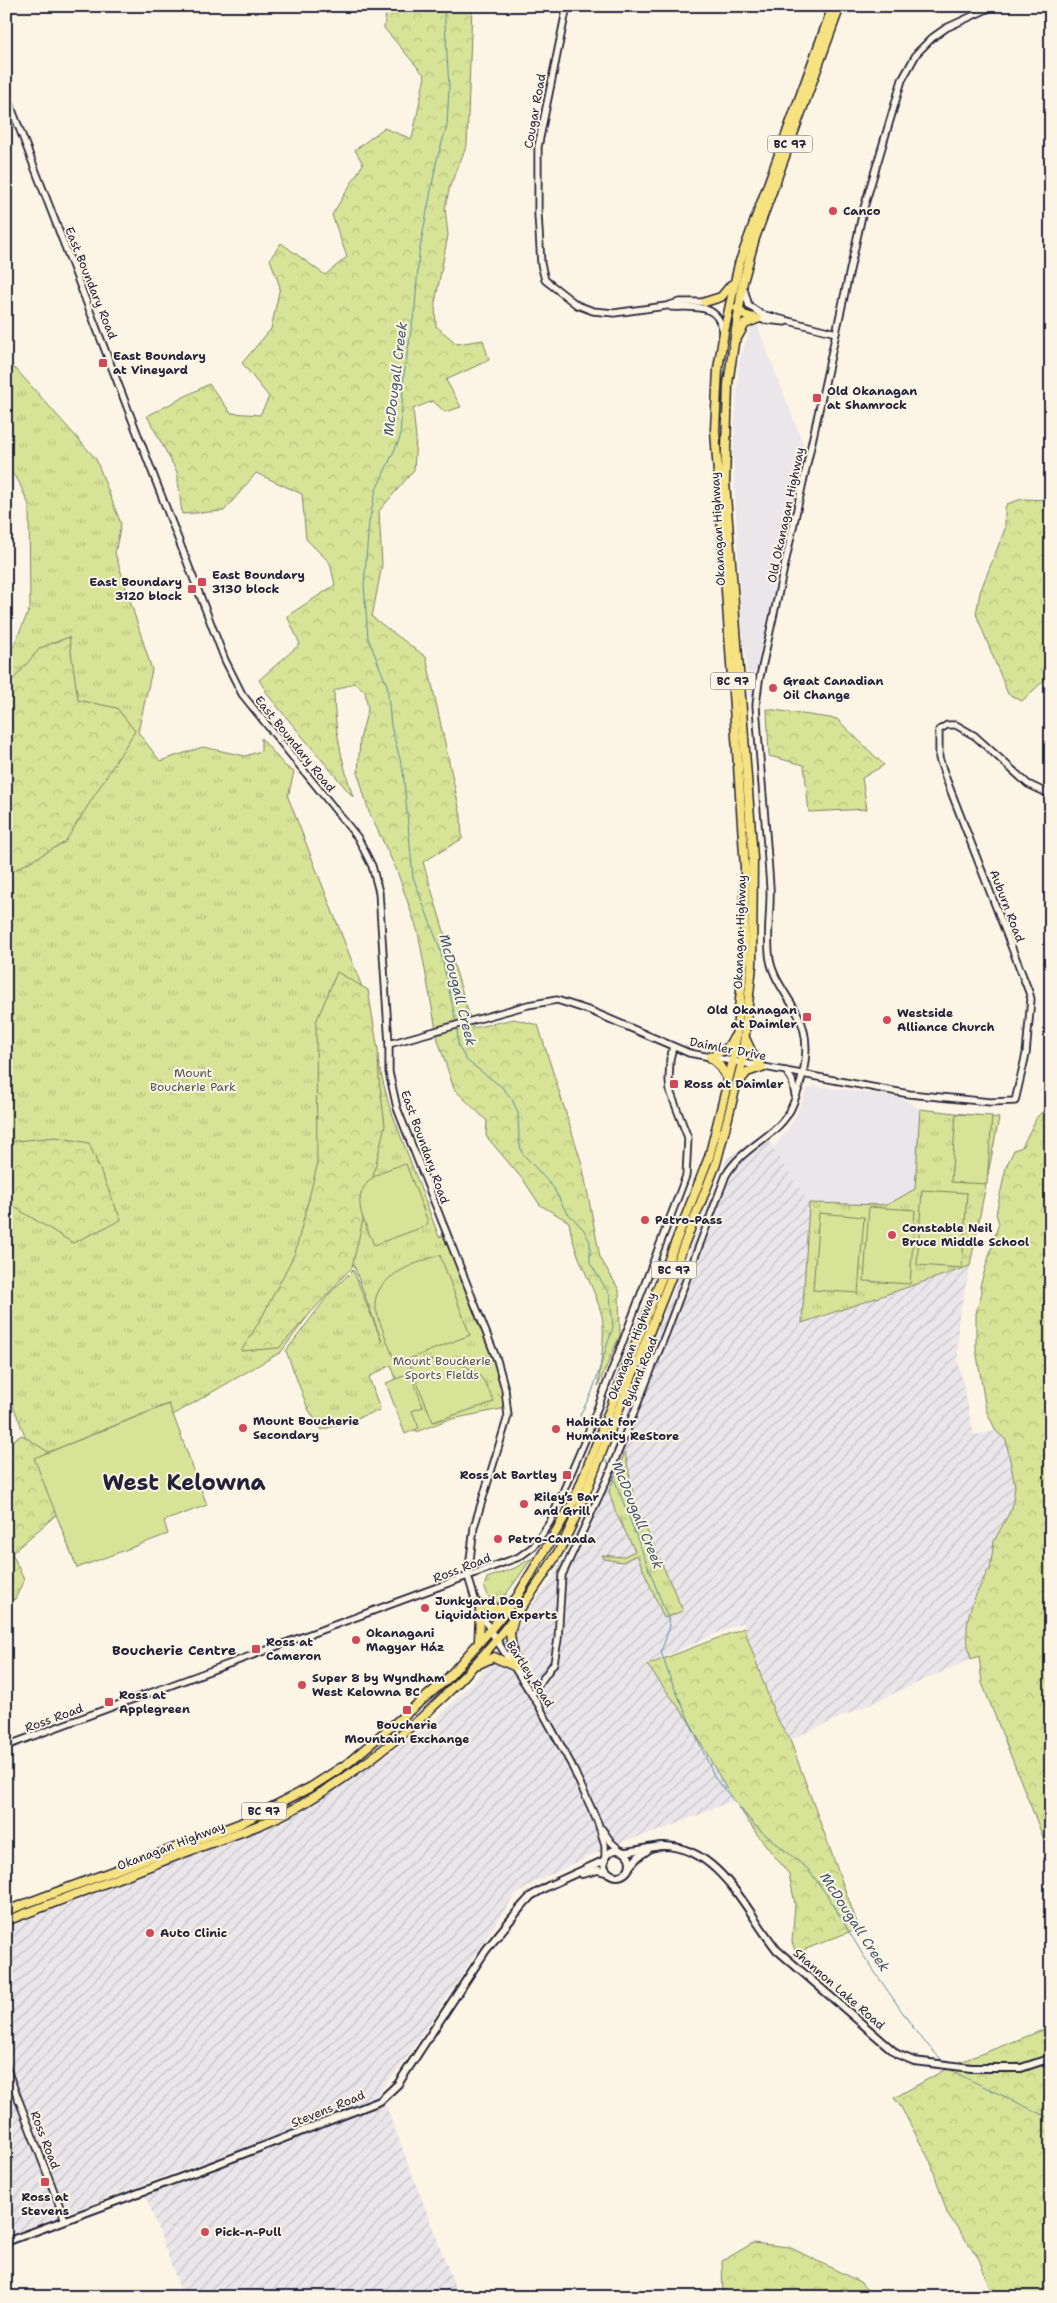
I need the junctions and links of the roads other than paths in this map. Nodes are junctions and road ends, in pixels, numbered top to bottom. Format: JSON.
{"nodes":[{"id":1,"x":567,"y":6,"type":"edge"},
{"id":2,"x":833,"y":6,"type":"edge"},
{"id":3,"x":840,"y":6,"type":"edge"},
{"id":4,"x":994,"y":6,"type":"edge"},
{"id":5,"x":6,"y":94,"type":"edge"},
{"id":6,"x":739,"y":264,"type":"junction"},
{"id":7,"x":743,"y":282,"type":"junction"},
{"id":8,"x":705,"y":302,"type":"junction"},
{"id":9,"x":666,"y":306,"type":"junction"},
{"id":10,"x":728,"y":307,"type":"junction"},
{"id":11,"x":738,"y":310,"type":"junction"},
{"id":12,"x":757,"y":318,"type":"junction"},
{"id":13,"x":793,"y":323,"type":"junction"},
{"id":14,"x":724,"y":332,"type":"junction"},
{"id":15,"x":836,"y":333,"type":"junction"},
{"id":16,"x":732,"y":349,"type":"junction"},
{"id":17,"x":1051,"y":795,"type":"edge"},
{"id":18,"x":738,"y":1029,"type":"junction"},
{"id":19,"x":745,"y":1038,"type":"junction"},
{"id":20,"x":389,"y":1044,"type":"junction"},
{"id":21,"x":673,"y":1047,"type":"junction"},
{"id":22,"x":710,"y":1057,"type":"junction"},
{"id":23,"x":733,"y":1061,"type":"junction"},
{"id":24,"x":742,"y":1063,"type":"junction"},
{"id":25,"x":762,"y":1066,"type":"junction"},
{"id":26,"x":786,"y":1071,"type":"junction"},
{"id":27,"x":802,"y":1074,"type":"junction"},
{"id":28,"x":728,"y":1079,"type":"junction"},
{"id":29,"x":736,"y":1086,"type":"junction"},
{"id":30,"x":796,"y":1097,"type":"junction"},
{"id":31,"x":1015,"y":1102,"type":"joint"},
{"id":32,"x":508,"y":1416,"type":"joint"},
{"id":33,"x":468,"y":1576,"type":"junction"},
{"id":34,"x":476,"y":1603,"type":"junction"},
{"id":35,"x":510,"y":1606,"type":"junction"},
{"id":36,"x":480,"y":1612,"type":"junction"},
{"id":37,"x":514,"y":1615,"type":"junction"},
{"id":38,"x":490,"y":1630,"type":"junction"},
{"id":39,"x":496,"y":1640,"type":"junction"},
{"id":40,"x":479,"y":1642,"type":"junction"},
{"id":41,"x":514,"y":1666,"type":"junction"},
{"id":42,"x":467,"y":1672,"type":"junction"},
{"id":43,"x":532,"y":1694,"type":"junction"},
{"id":44,"x":6,"y":1746,"type":"edge"},
{"id":45,"x":598,"y":1823,"type":"junction"},
{"id":46,"x":652,"y":1848,"type":"junction"},
{"id":47,"x":622,"y":1851,"type":"junction"},
{"id":48,"x":605,"y":1859,"type":"junction"},
{"id":49,"x":630,"y":1867,"type":"junction"},
{"id":50,"x":609,"y":1873,"type":"junction"},
{"id":51,"x":568,"y":1878,"type":"junction"},
{"id":52,"x":6,"y":1910,"type":"edge"},
{"id":53,"x":6,"y":1921,"type":"edge"},
{"id":54,"x":1051,"y":2058,"type":"edge"},
{"id":55,"x":6,"y":2066,"type":"edge"},
{"id":56,"x":65,"y":2220,"type":"junction"},
{"id":57,"x":6,"y":2242,"type":"edge"}],
"edges":[{"from":1,"to":9,"type":"street","name":"Cougar Road"},
{"from":2,"to":6,"type":"highway","name":"Okanagan Highway","number":"BC 97"},
{"from":3,"to":7,"type":"highway","name":"Okanagan Highway","number":"BC 97"},
{"from":4,"to":15,"type":"street","name":"Old Okanagan Highway"},
{"from":5,"to":20,"type":"street","name":"East Boundary Road"},
{"from":6,"to":8,"type":"highway"},
{"from":6,"to":10,"type":"highway","name":"Okanagan Highway","number":"BC 97"},
{"from":6,"to":11,"type":"highway"},
{"from":7,"to":11,"type":"highway","name":"Okanagan Highway","number":"BC 97"},
{"from":7,"to":13,"type":"street"},
{"from":8,"to":9,"type":"street"},
{"from":8,"to":10,"type":"highway"},
{"from":9,"to":14,"type":"street"},
{"from":10,"to":14,"type":"highway","name":"Okanagan Highway","number":"BC 97"},
{"from":10,"to":16,"type":"highway"},
{"from":11,"to":12,"type":"highway"},
{"from":11,"to":16,"type":"highway","name":"Okanagan Highway","number":"BC 97"},
{"from":12,"to":13,"type":"street"},
{"from":12,"to":16,"type":"highway"},
{"from":13,"to":15,"type":"street"},
{"from":14,"to":18,"type":"highway","name":"Okanagan Highway","number":"BC 97"},
{"from":15,"to":27,"type":"street","name":"Old Okanagan Highway"},
{"from":16,"to":19,"type":"highway","name":"Okanagan Highway","number":"BC 97"},
{"from":17,"to":31,"type":"street","name":"Auburn Road"},
{"from":18,"to":22,"type":"highway"},
{"from":18,"to":23,"type":"highway","name":"Okanagan Highway","number":"BC 97"},
{"from":19,"to":24,"type":"highway","name":"Okanagan Highway","number":"BC 97"},
{"from":19,"to":25,"type":"highway"},
{"from":20,"to":21,"type":"street","name":"Daimler Drive"},
{"from":20,"to":32,"type":"street","name":"East Boundary Road"},
{"from":21,"to":22,"type":"street","name":"Daimler Drive"},
{"from":21,"to":33,"type":"street","name":"Ross Road"},
{"from":22,"to":23,"type":"street","name":"Daimler Drive"},
{"from":22,"to":28,"type":"highway"},
{"from":23,"to":24,"type":"street","name":"Daimler Drive"},
{"from":23,"to":28,"type":"highway","name":"Okanagan Highway","number":"BC 97"},
{"from":24,"to":25,"type":"street","name":"Daimler Drive"},
{"from":24,"to":29,"type":"highway","name":"Okanagan Highway","number":"BC 97"},
{"from":25,"to":26,"type":"street","name":"Daimler Drive"},
{"from":25,"to":29,"type":"highway"},
{"from":26,"to":27,"type":"street","name":"Daimler Drive"},
{"from":26,"to":30,"type":"street"},
{"from":27,"to":30,"type":"street","name":"Byland Road"},
{"from":27,"to":31,"type":"street","name":"Daimler Drive"},
{"from":28,"to":35,"type":"highway","name":"Okanagan Highway","number":"BC 97"},
{"from":29,"to":37,"type":"highway","name":"Okanagan Highway","number":"BC 97"},
{"from":30,"to":43,"type":"street","name":"Byland Road"},
{"from":32,"to":33,"type":"street","name":"Bartley Road"},
{"from":33,"to":34,"type":"street","name":"Bartley Road"},
{"from":33,"to":44,"type":"street","name":"Ross Road"},
{"from":34,"to":35,"type":"highway"},
{"from":34,"to":36,"type":"street","name":"Bartley Road"},
{"from":35,"to":38,"type":"highway","name":"Okanagan Highway","number":"BC 97"},
{"from":36,"to":38,"type":"street","name":"Bartley Road"},
{"from":36,"to":40,"type":"highway"},
{"from":37,"to":39,"type":"highway","name":"Okanagan Highway","number":"BC 97"},
{"from":37,"to":41,"type":"highway"},
{"from":38,"to":39,"type":"street","name":"Bartley Road"},
{"from":38,"to":40,"type":"highway","name":"Okanagan Highway","number":"BC 97"},
{"from":39,"to":41,"type":"street","name":"Bartley Road"},
{"from":39,"to":42,"type":"highway","name":"Okanagan Highway","number":"BC 97"},
{"from":40,"to":52,"type":"highway","name":"Okanagan Highway","number":"BC 97"},
{"from":41,"to":42,"type":"highway"},
{"from":41,"to":43,"type":"street","name":"Bartley Road"},
{"from":42,"to":53,"type":"highway","name":"Okanagan Highway","number":"BC 97"},
{"from":43,"to":45,"type":"street","name":"Bartley Road"},
{"from":45,"to":47,"type":"street","name":"Bartley Road"},
{"from":45,"to":48,"type":"street","name":"Bartley Road"},
{"from":46,"to":47,"type":"main road","name":"Shannon Lake Road"},
{"from":46,"to":49,"type":"main road"},
{"from":46,"to":54,"type":"main road","name":"Shannon Lake Road"},
{"from":47,"to":48,"type":"main road"},
{"from":47,"to":49,"type":"main road"},
{"from":48,"to":50,"type":"main road"},
{"from":48,"to":51,"type":"main road","name":"Stevens Road"},
{"from":49,"to":50,"type":"main road"},
{"from":50,"to":51,"type":"main road","name":"Stevens Road"},
{"from":51,"to":56,"type":"main road","name":"Stevens Road"},
{"from":55,"to":56,"type":"street","name":"Ross Road"},
{"from":56,"to":57,"type":"main road","name":"Stevens Road"}]}
